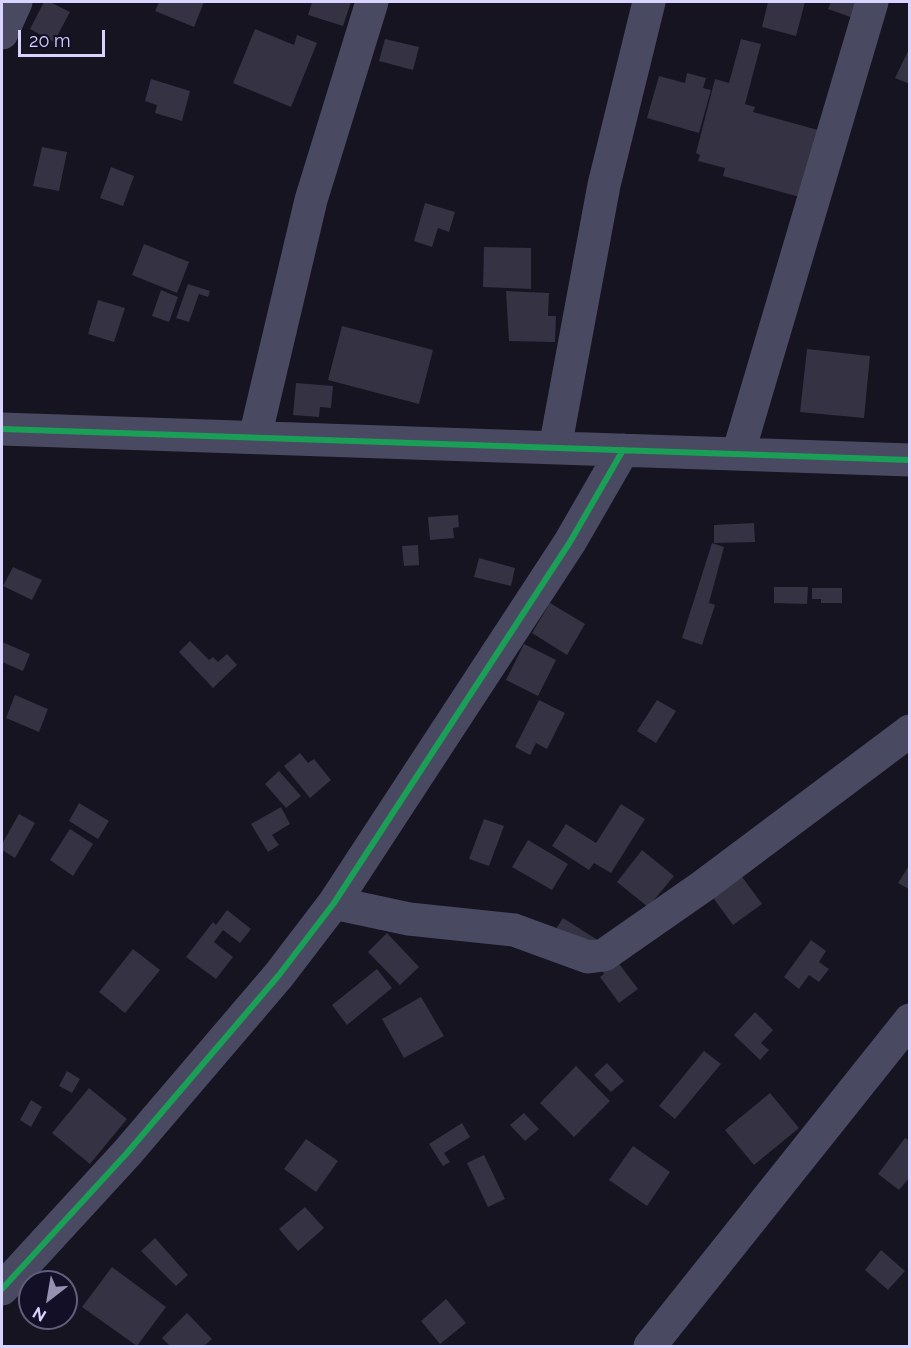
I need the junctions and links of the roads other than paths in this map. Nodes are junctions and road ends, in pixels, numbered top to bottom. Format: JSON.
{"nodes":[{"id":1,"x":16,"y":2,"type":"edge"},
{"id":2,"x":372,"y":2,"type":"edge"},
{"id":3,"x":649,"y":2,"type":"edge"},
{"id":4,"x":872,"y":2,"type":"edge"},
{"id":5,"x":2,"y":33,"type":"edge"},
{"id":6,"x":2,"y":429,"type":"edge"},
{"id":7,"x":255,"y":437,"type":"junction"},
{"id":8,"x":555,"y":448,"type":"junction"},
{"id":9,"x":622,"y":450,"type":"junction"},
{"id":10,"x":738,"y":454,"type":"junction"},
{"id":11,"x":909,"y":460,"type":"edge"},
{"id":12,"x":909,"y":731,"type":"edge"},
{"id":13,"x":334,"y":903,"type":"junction"},
{"id":14,"x":909,"y":1020,"type":"edge"},
{"id":15,"x":899,"y":1057,"type":"edge"},
{"id":16,"x":2,"y":1289,"type":"edge"},
{"id":17,"x":652,"y":1346,"type":"edge"}],
"edges":[{"from":1,"to":5,"type":"street"},
{"from":2,"to":7,"type":"street"},
{"from":3,"to":8,"type":"street"},
{"from":4,"to":10,"type":"street"},
{"from":6,"to":7,"type":"street"},
{"from":7,"to":8,"type":"street"},
{"from":8,"to":9,"type":"street"},
{"from":9,"to":10,"type":"street"},
{"from":9,"to":13,"type":"street"},
{"from":10,"to":11,"type":"street"},
{"from":12,"to":13,"type":"street"},
{"from":13,"to":16,"type":"street"},
{"from":14,"to":15,"type":"street"},
{"from":15,"to":17,"type":"street"}]}
